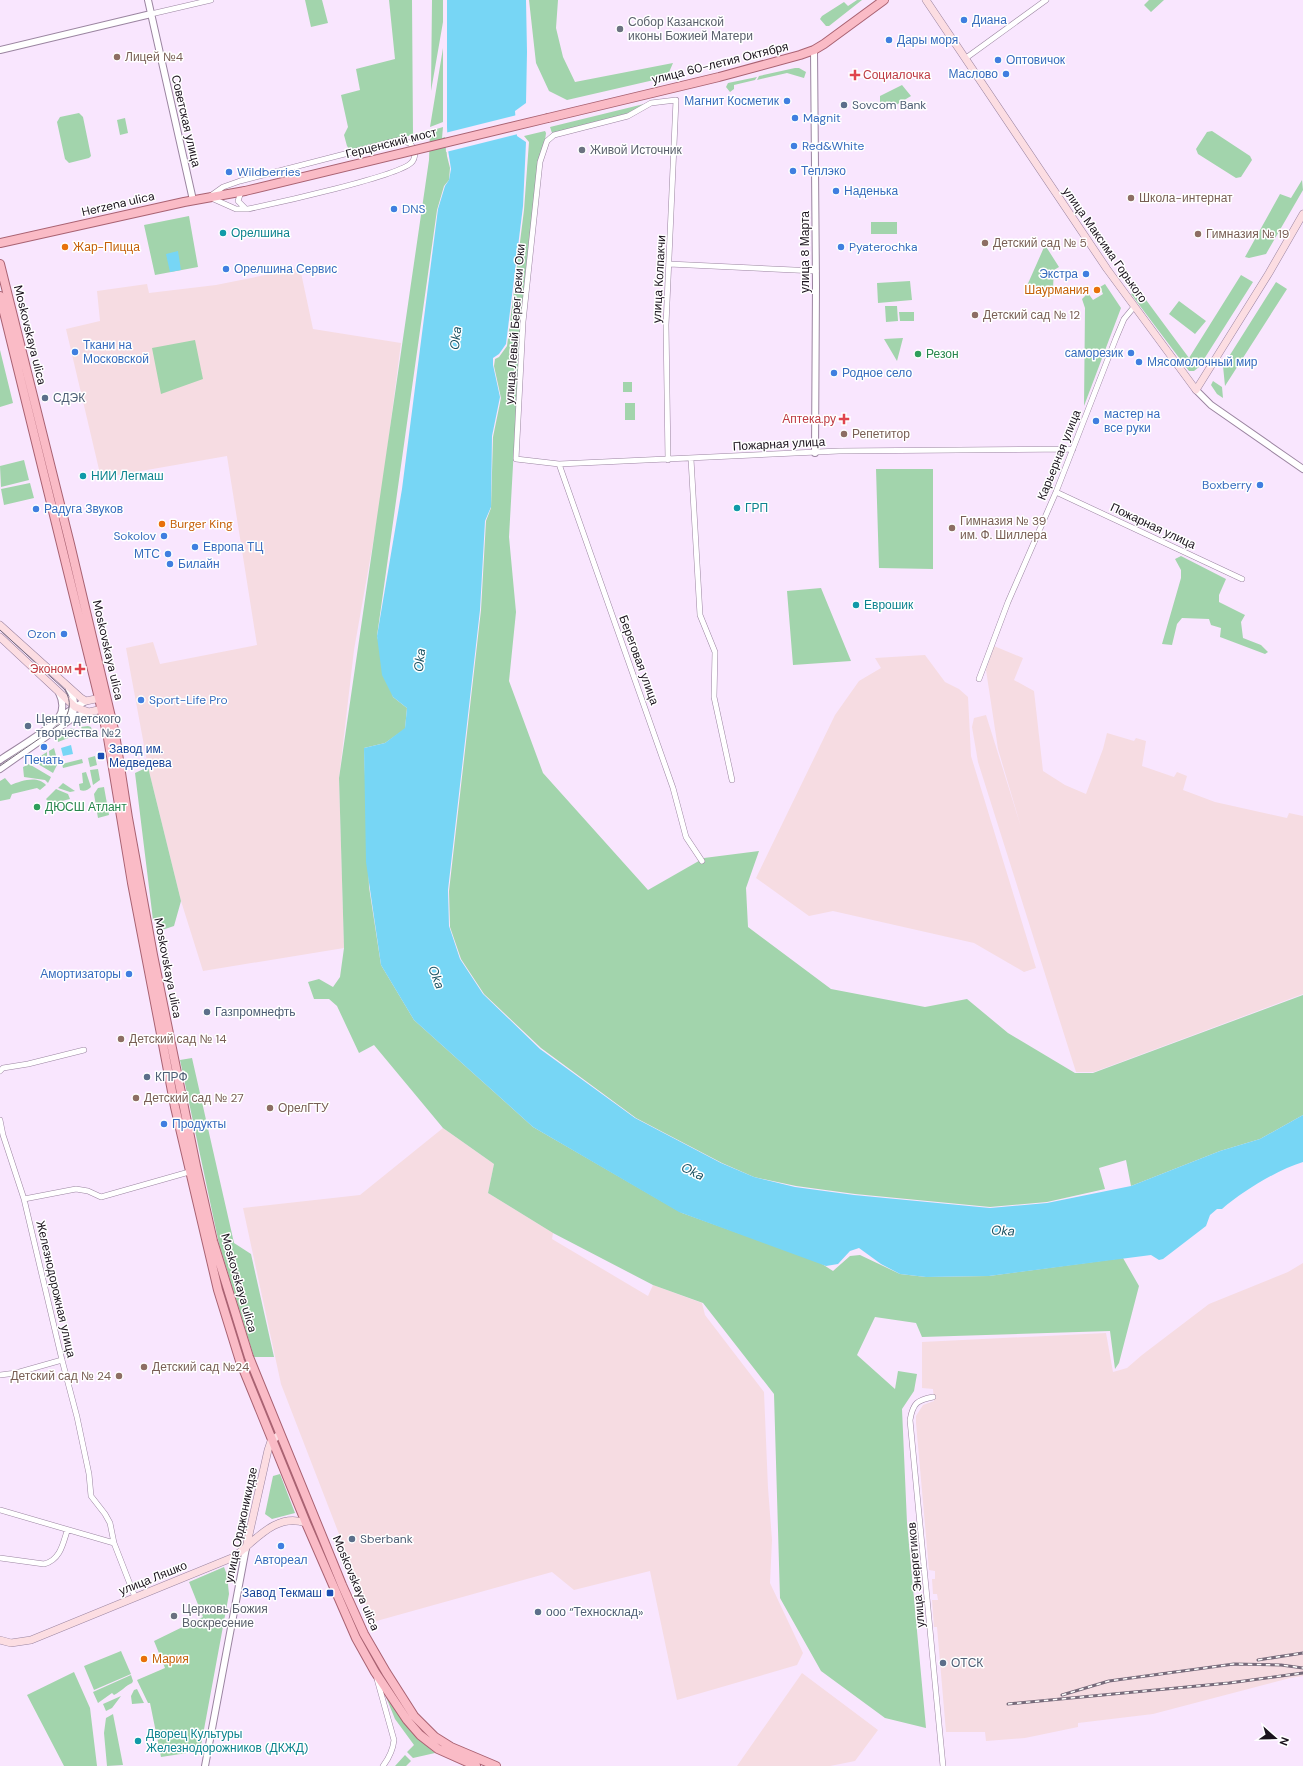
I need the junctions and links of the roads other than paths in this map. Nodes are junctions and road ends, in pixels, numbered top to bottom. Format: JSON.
{"nodes":[{"id":1,"x":148,"y":0,"type":"edge"},
{"id":2,"x":211,"y":0,"type":"edge"},
{"id":3,"x":884,"y":0,"type":"edge"},
{"id":4,"x":926,"y":0,"type":"edge"},
{"id":5,"x":1046,"y":0,"type":"edge"},
{"id":6,"x":151,"y":14,"type":"junction"},
{"id":7,"x":0,"y":50,"type":"edge"},
{"id":8,"x":814,"y":50,"type":"junction"},
{"id":9,"x":966,"y":58,"type":"junction"},
{"id":10,"x":548,"y":118,"type":"joint"},
{"id":11,"x":544,"y":150,"type":"joint"},
{"id":12,"x":243,"y":192,"type":"junction"},
{"id":13,"x":210,"y":197,"type":"junction"},
{"id":14,"x":193,"y":200,"type":"junction"},
{"id":15,"x":246,"y":209,"type":"junction"},
{"id":16,"x":1303,"y":214,"type":"edge"},
{"id":17,"x":0,"y":243,"type":"edge"},
{"id":18,"x":0,"y":264,"type":"edge"},
{"id":19,"x":669,"y":264,"type":"junction"},
{"id":20,"x":816,"y":271,"type":"junction"},
{"id":21,"x":0,"y":296,"type":"edge"},
{"id":22,"x":1134,"y":307,"type":"junction"},
{"id":23,"x":1196,"y":390,"type":"junction"},
{"id":24,"x":1073,"y":449,"type":"junction"},
{"id":25,"x":815,"y":453,"type":"junction"},
{"id":26,"x":691,"y":459,"type":"junction"},
{"id":27,"x":668,"y":460,"type":"junction"},
{"id":28,"x":559,"y":464,"type":"junction"},
{"id":29,"x":1303,"y":469,"type":"edge"},
{"id":30,"x":1056,"y":492,"type":"junction"},
{"id":31,"x":1242,"y":578,"type":"dead end"},
{"id":32,"x":0,"y":625,"type":"edge"},
{"id":33,"x":0,"y":637,"type":"edge"},
{"id":34,"x":979,"y":679,"type":"dead end"},
{"id":35,"x":69,"y":689,"type":"junction"},
{"id":36,"x":58,"y":691,"type":"junction"},
{"id":37,"x":103,"y":697,"type":"junction"},
{"id":38,"x":86,"y":701,"type":"junction"},
{"id":39,"x":75,"y":707,"type":"junction"},
{"id":40,"x":105,"y":708,"type":"junction"},
{"id":41,"x":89,"y":712,"type":"junction"},
{"id":42,"x":59,"y":718,"type":"junction"},
{"id":43,"x":70,"y":720,"type":"junction"},
{"id":44,"x":0,"y":760,"type":"edge"},
{"id":45,"x":0,"y":769,"type":"edge"},
{"id":46,"x":732,"y":780,"type":"dead end"},
{"id":47,"x":702,"y":861,"type":"dead end"},
{"id":48,"x":84,"y":1050,"type":"dead end"},
{"id":49,"x":0,"y":1071,"type":"edge"},
{"id":50,"x":179,"y":1106,"type":"junction"},
{"id":51,"x":0,"y":1120,"type":"edge"},
{"id":52,"x":189,"y":1172,"type":"junction"},
{"id":53,"x":24,"y":1199,"type":"junction"},
{"id":54,"x":62,"y":1360,"type":"junction"},
{"id":55,"x":0,"y":1375,"type":"edge"},
{"id":56,"x":934,"y":1397,"type":"dead end"},
{"id":57,"x":279,"y":1435,"type":"junction"},
{"id":58,"x":272,"y":1441,"type":"junction"},
{"id":59,"x":0,"y":1510,"type":"edge"},
{"id":60,"x":306,"y":1524,"type":"junction"},
{"id":61,"x":67,"y":1530,"type":"junction"},
{"id":62,"x":114,"y":1544,"type":"junction"},
{"id":63,"x":246,"y":1548,"type":"junction"},
{"id":64,"x":0,"y":1558,"type":"edge"},
{"id":65,"x":135,"y":1597,"type":"junction"},
{"id":66,"x":0,"y":1640,"type":"edge"},
{"id":67,"x":375,"y":1672,"type":"junction"},
{"id":68,"x":205,"y":1766,"type":"edge"},
{"id":69,"x":383,"y":1766,"type":"edge"},
{"id":70,"x":476,"y":1766,"type":"edge"},
{"id":71,"x":496,"y":1766,"type":"edge"},
{"id":72,"x":943,"y":1766,"type":"edge"}],
"edges":[{"from":1,"to":6,"type":"street","name":"Советская улица"},
{"from":2,"to":6,"type":"street"},
{"from":3,"to":8,"type":"main road","name":"улица 60-летия Октября"},
{"from":4,"to":9,"type":"main road","name":"улица Максима Горького"},
{"from":5,"to":9,"type":"street"},
{"from":6,"to":7,"type":"street"},
{"from":6,"to":14,"type":"street","name":"Советская улица"},
{"from":8,"to":10,"type":"main road","name":"улица 60-летия Октября"},
{"from":8,"to":20,"type":"street","name":"улица 8 Марта"},
{"from":9,"to":22,"type":"main road","name":"улица Максима Горького"},
{"from":10,"to":12,"type":"main road","name":"Герценский мост","bridge":true},
{"from":11,"to":19,"type":"street","name":"улица Колпакчи"},
{"from":11,"to":28,"type":"street","name":"улица Левый Берег реки Оки"},
{"from":12,"to":13,"type":"main road","name":"Herzena ulica"},
{"from":12,"to":15,"type":"street"},
{"from":13,"to":14,"type":"main road","name":"Herzena ulica"},
{"from":13,"to":15,"type":"street"},
{"from":13,"to":15,"type":"street"},
{"from":14,"to":17,"type":"main road","name":"Herzena ulica"},
{"from":16,"to":23,"type":"main road"},
{"from":18,"to":37,"type":"main road","name":"Moskovskaya ulica"},
{"from":19,"to":20,"type":"street"},
{"from":19,"to":27,"type":"street","name":"улица Колпакчи"},
{"from":20,"to":25,"type":"street","name":"улица 8 Марта"},
{"from":21,"to":37,"type":"main road","name":"Moskovskaya ulica"},
{"from":22,"to":23,"type":"main road","name":"улица Максима Горького"},
{"from":22,"to":24,"type":"street","name":"Карьерная улица"},
{"from":23,"to":29,"type":"street","name":"улица Максима Горького"},
{"from":24,"to":25,"type":"street","name":"Пожарная улица"},
{"from":24,"to":30,"type":"street","name":"Карьерная улица"},
{"from":25,"to":26,"type":"street","name":"Пожарная улица"},
{"from":26,"to":27,"type":"street","name":"Пожарная улица"},
{"from":26,"to":46,"type":"street"},
{"from":27,"to":28,"type":"street","name":"Пожарная улица"},
{"from":28,"to":47,"type":"street","name":"Береговая улица"},
{"from":30,"to":31,"type":"street","name":"Пожарная улица"},
{"from":30,"to":34,"type":"street","name":"Карьерная улица"},
{"from":32,"to":35,"type":"main road"},
{"from":33,"to":36,"type":"main road"},
{"from":35,"to":38,"type":"main road"},
{"from":35,"to":39,"type":"street"},
{"from":36,"to":39,"type":"main road"},
{"from":36,"to":42,"type":"street"},
{"from":37,"to":38,"type":"main road"},
{"from":37,"to":40,"type":"main road","name":"Moskovskaya ulica"},
{"from":38,"to":39,"type":"street"},
{"from":39,"to":41,"type":"main road"},
{"from":39,"to":42,"type":"street"},
{"from":39,"to":43,"type":"street"},
{"from":40,"to":41,"type":"main road"},
{"from":40,"to":50,"type":"main road","name":"Moskovskaya ulica"},
{"from":41,"to":43,"type":"street"},
{"from":42,"to":44,"type":"street"},
{"from":43,"to":45,"type":"street"},
{"from":48,"to":49,"type":"street"},
{"from":50,"to":52,"type":"main road","name":"Moskovskaya ulica"},
{"from":50,"to":57,"type":"main road","name":"Moskovskaya ulica"},
{"from":51,"to":53,"type":"street","name":"Железнодорожная улица"},
{"from":52,"to":53,"type":"street"},
{"from":52,"to":58,"type":"main road","name":"Moskovskaya ulica"},
{"from":53,"to":54,"type":"street","name":"Железнодорожная улица"},
{"from":54,"to":55,"type":"street"},
{"from":54,"to":62,"type":"street","name":"Железнодорожная улица"},
{"from":56,"to":72,"type":"street","name":"улица Энергетиков"},
{"from":57,"to":58,"type":"main road"},
{"from":57,"to":71,"type":"main road","name":"Moskovskaya ulica"},
{"from":58,"to":60,"type":"main road","name":"Moskovskaya ulica"},
{"from":58,"to":63,"type":"main road","name":"улица Орджоникидзе"},
{"from":59,"to":61,"type":"street"},
{"from":60,"to":63,"type":"main road","name":"улица Ляшко"},
{"from":60,"to":67,"type":"main road","name":"Moskovskaya ulica"},
{"from":61,"to":62,"type":"street"},
{"from":61,"to":64,"type":"street"},
{"from":62,"to":65,"type":"street","name":"Железнодорожная улица"},
{"from":63,"to":65,"type":"main road","name":"улица Ляшко"},
{"from":63,"to":68,"type":"street","name":"улица Орджоникидзе"},
{"from":65,"to":66,"type":"main road","name":"улица Ляшко"},
{"from":67,"to":69,"type":"street"},
{"from":67,"to":70,"type":"main road","name":"Moskovskaya ulica"}]}
